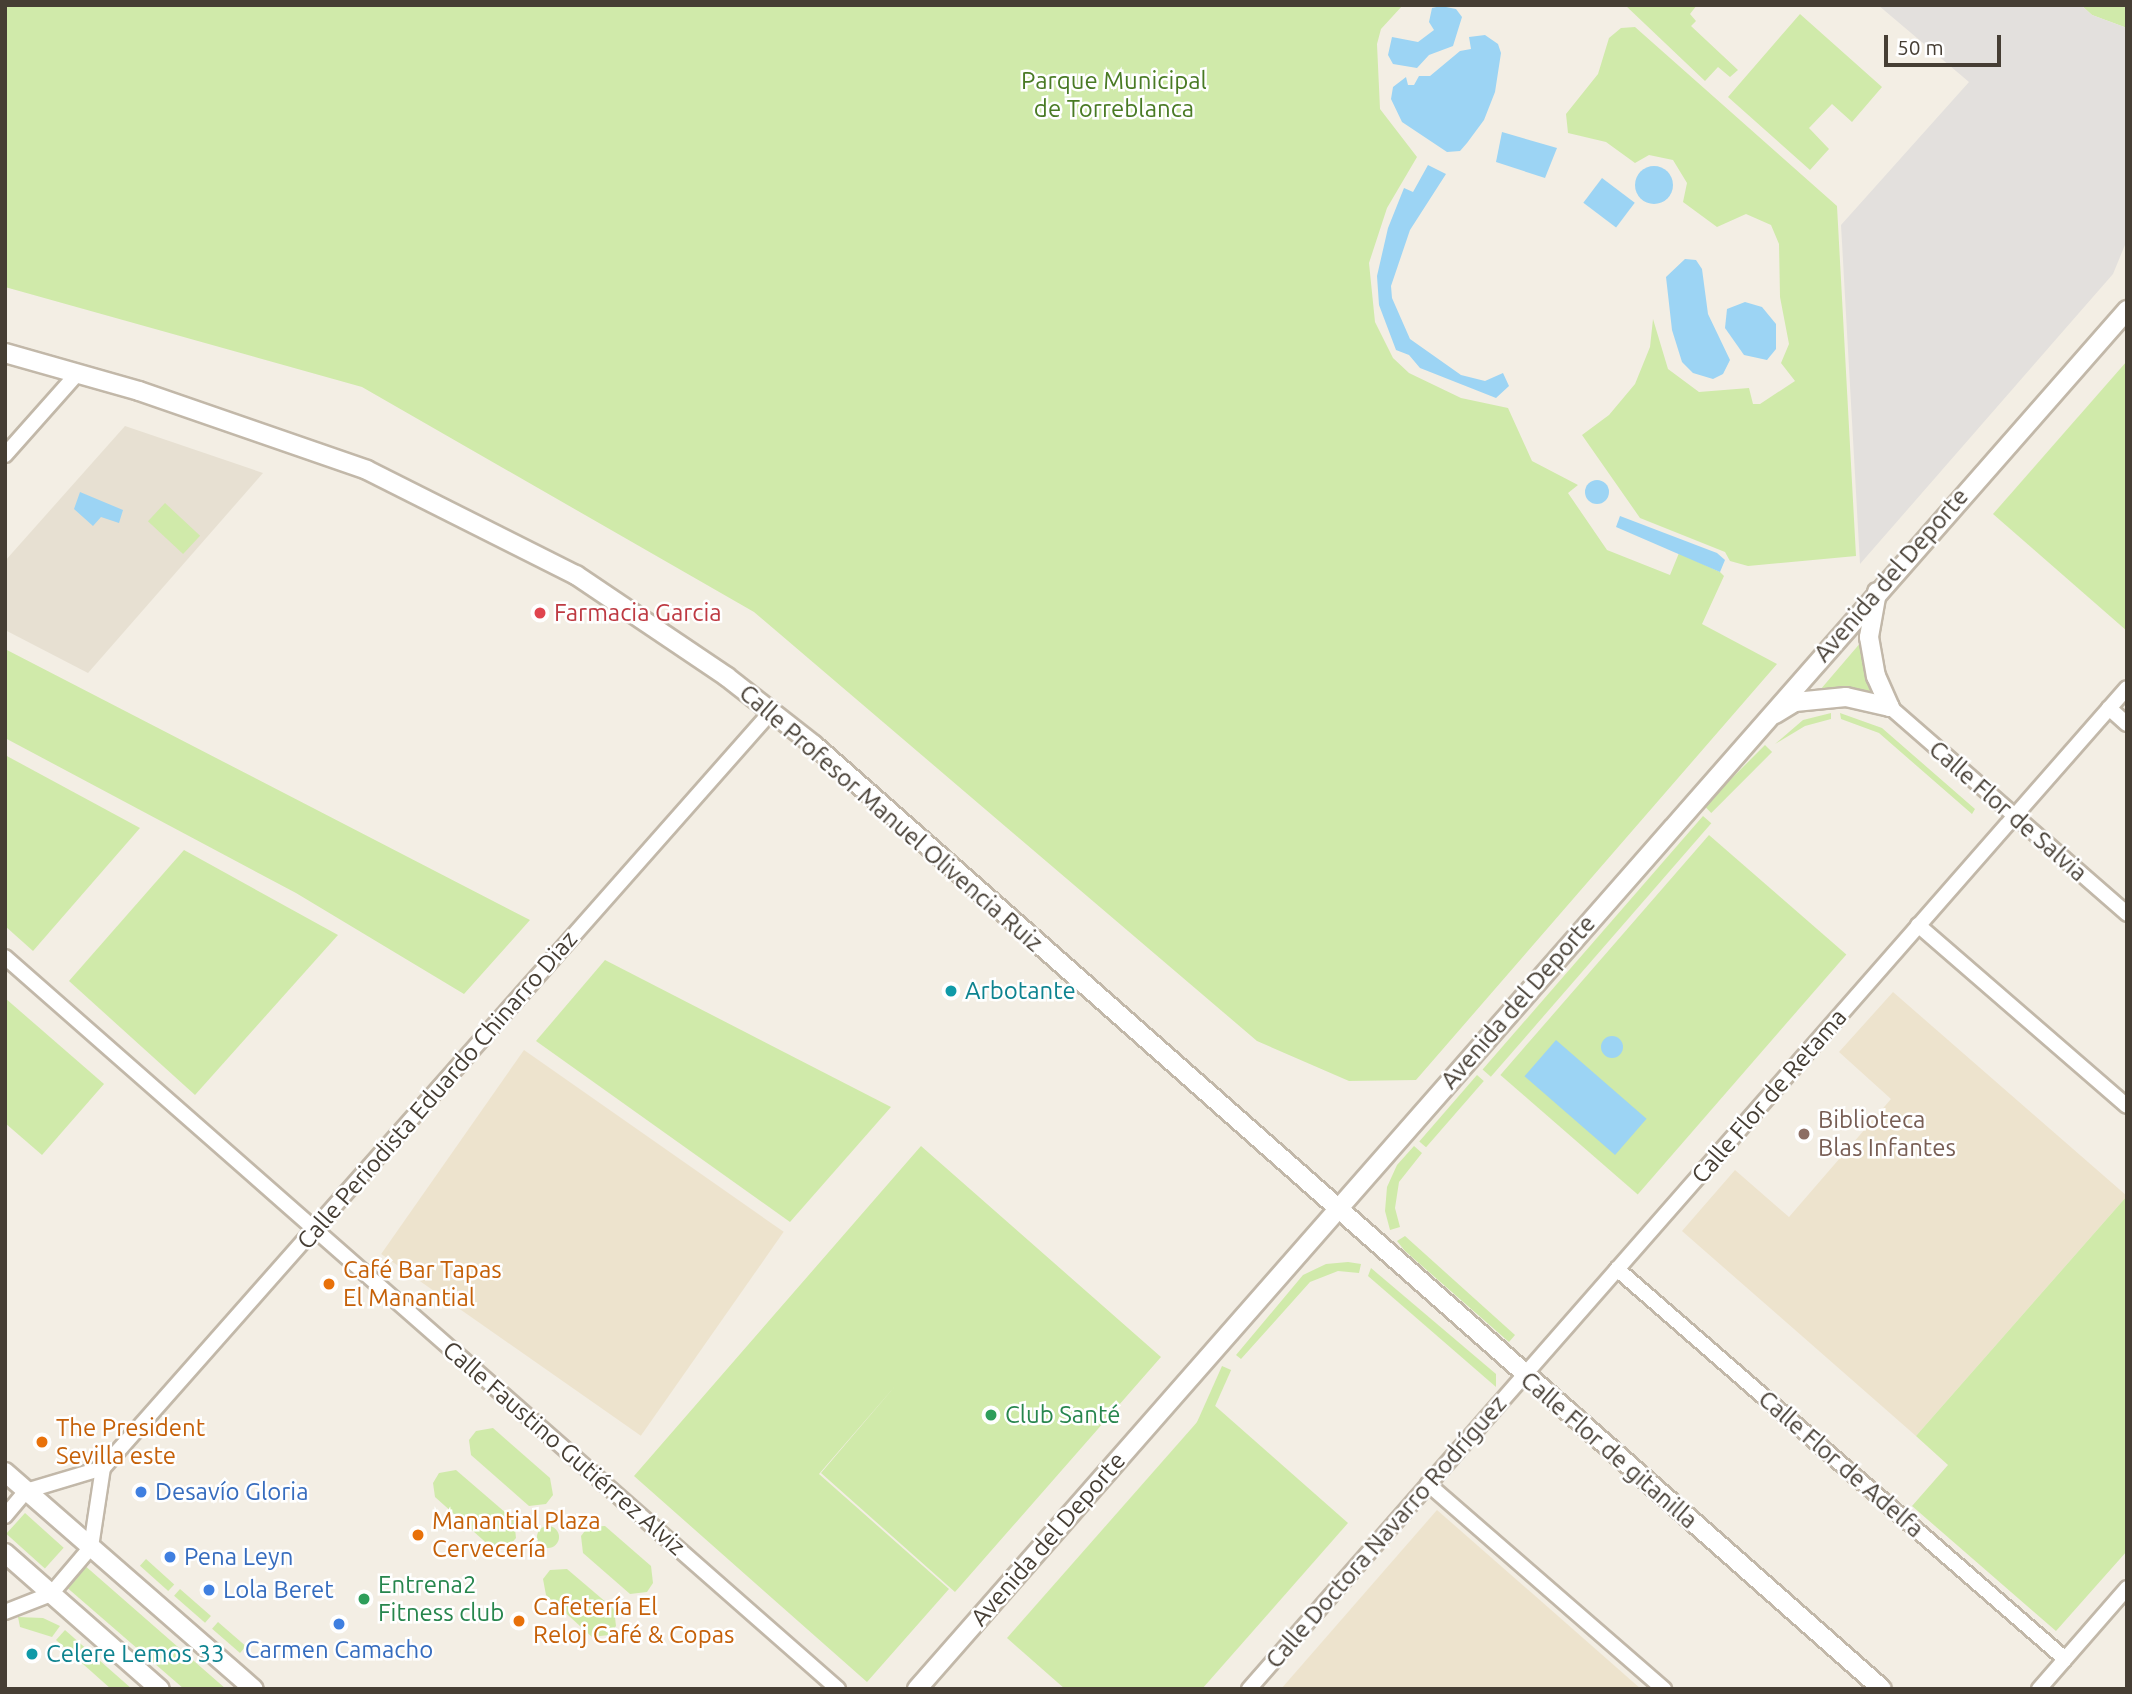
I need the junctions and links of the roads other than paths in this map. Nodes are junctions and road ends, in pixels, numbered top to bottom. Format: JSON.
{"nodes":[{"id":1,"x":2124,"y":309,"type":"edge"},
{"id":2,"x":5,"y":353,"type":"edge"},
{"id":3,"x":77,"y":374,"type":"junction"},
{"id":4,"x":5,"y":455,"type":"edge"},
{"id":5,"x":1877,"y":590,"type":"junction"},
{"id":6,"x":2127,"y":688,"type":"edge"},
{"id":7,"x":1889,"y":707,"type":"junction"},
{"id":8,"x":2109,"y":708,"type":"junction"},
{"id":9,"x":771,"y":712,"type":"junction"},
{"id":10,"x":1763,"y":721,"type":"junction"},
{"id":11,"x":2127,"y":724,"type":"edge"},
{"id":12,"x":2014,"y":817,"type":"junction"},
{"id":13,"x":2127,"y":915,"type":"edge"},
{"id":14,"x":1918,"y":925,"type":"junction"},
{"id":15,"x":5,"y":957,"type":"edge"},
{"id":16,"x":2127,"y":1106,"type":"edge"},
{"id":17,"x":1337,"y":1209,"type":"junction"},
{"id":18,"x":315,"y":1229,"type":"junction"},
{"id":19,"x":1617,"y":1269,"type":"junction"},
{"id":20,"x":1524,"y":1375,"type":"junction"},
{"id":21,"x":103,"y":1468,"type":"junction"},
{"id":22,"x":5,"y":1472,"type":"edge"},
{"id":23,"x":1428,"y":1484,"type":"junction"},
{"id":24,"x":26,"y":1491,"type":"junction"},
{"id":25,"x":5,"y":1516,"type":"edge"},
{"id":26,"x":91,"y":1547,"type":"junction"},
{"id":27,"x":5,"y":1553,"type":"edge"},
{"id":28,"x":2127,"y":1588,"type":"edge"},
{"id":29,"x":51,"y":1594,"type":"junction"},
{"id":30,"x":5,"y":1612,"type":"edge"},
{"id":31,"x":2065,"y":1659,"type":"junction"},
{"id":32,"x":160,"y":1689,"type":"edge"},
{"id":33,"x":254,"y":1689,"type":"edge"},
{"id":34,"x":838,"y":1689,"type":"edge"},
{"id":35,"x":917,"y":1689,"type":"edge"},
{"id":36,"x":1249,"y":1689,"type":"edge"},
{"id":37,"x":1664,"y":1689,"type":"edge"},
{"id":38,"x":1882,"y":1689,"type":"edge"},
{"id":39,"x":2039,"y":1689,"type":"edge"}],
"edges":[{"from":1,"to":5,"type":"street","name":"Avenida del Deporte"},
{"from":2,"to":3,"type":"street","name":"Calle Profesor Manuel Olivencia Ruiz"},
{"from":3,"to":4,"type":"street"},
{"from":3,"to":9,"type":"street","name":"Calle Profesor Manuel Olivencia Ruiz"},
{"from":5,"to":7,"type":"street"},
{"from":5,"to":10,"type":"street","name":"Avenida del Deporte"},
{"from":6,"to":8,"type":"street","name":"Calle Flor de Retama"},
{"from":7,"to":10,"type":"street"},
{"from":7,"to":12,"type":"street","name":"Calle Flor de Salvia"},
{"from":8,"to":11,"type":"street"},
{"from":8,"to":12,"type":"street","name":"Calle Flor de Retama"},
{"from":9,"to":17,"type":"street","name":"Calle Profesor Manuel Olivencia Ruiz"},
{"from":9,"to":18,"type":"street","name":"Calle Periodista Eduardo Chinarro Diaz"},
{"from":10,"to":17,"type":"street","name":"Avenida del Deporte"},
{"from":12,"to":13,"type":"street","name":"Calle Flor de Salvia"},
{"from":12,"to":14,"type":"street","name":"Calle Flor de Retama"},
{"from":14,"to":16,"type":"street"},
{"from":14,"to":19,"type":"street","name":"Calle Flor de Retama"},
{"from":15,"to":18,"type":"street","name":"Calle Faustino Gutiérrez Alviz"},
{"from":17,"to":20,"type":"street","name":"Calle Flor de gitanilla"},
{"from":17,"to":35,"type":"street","name":"Avenida del Deporte"},
{"from":18,"to":21,"type":"street","name":"Calle Periodista Eduardo Chinarro Diaz"},
{"from":18,"to":34,"type":"street","name":"Calle Faustino Gutiérrez Alviz"},
{"from":19,"to":20,"type":"street","name":"Calle Flor de Retama"},
{"from":19,"to":31,"type":"street","name":"Calle Flor de Adelfa"},
{"from":20,"to":23,"type":"street","name":"Calle Doctora Navarro Rodríguez"},
{"from":20,"to":38,"type":"street","name":"Calle Flor de gitanilla"},
{"from":21,"to":24,"type":"street"},
{"from":21,"to":26,"type":"street"},
{"from":22,"to":24,"type":"street"},
{"from":23,"to":36,"type":"street","name":"Calle Doctora Navarro Rodríguez"},
{"from":23,"to":37,"type":"street"},
{"from":24,"to":25,"type":"street"},
{"from":24,"to":26,"type":"street"},
{"from":26,"to":29,"type":"street"},
{"from":26,"to":33,"type":"street"},
{"from":27,"to":29,"type":"street"},
{"from":28,"to":31,"type":"street"},
{"from":29,"to":30,"type":"street"},
{"from":29,"to":32,"type":"street"},
{"from":31,"to":39,"type":"street"}]}
